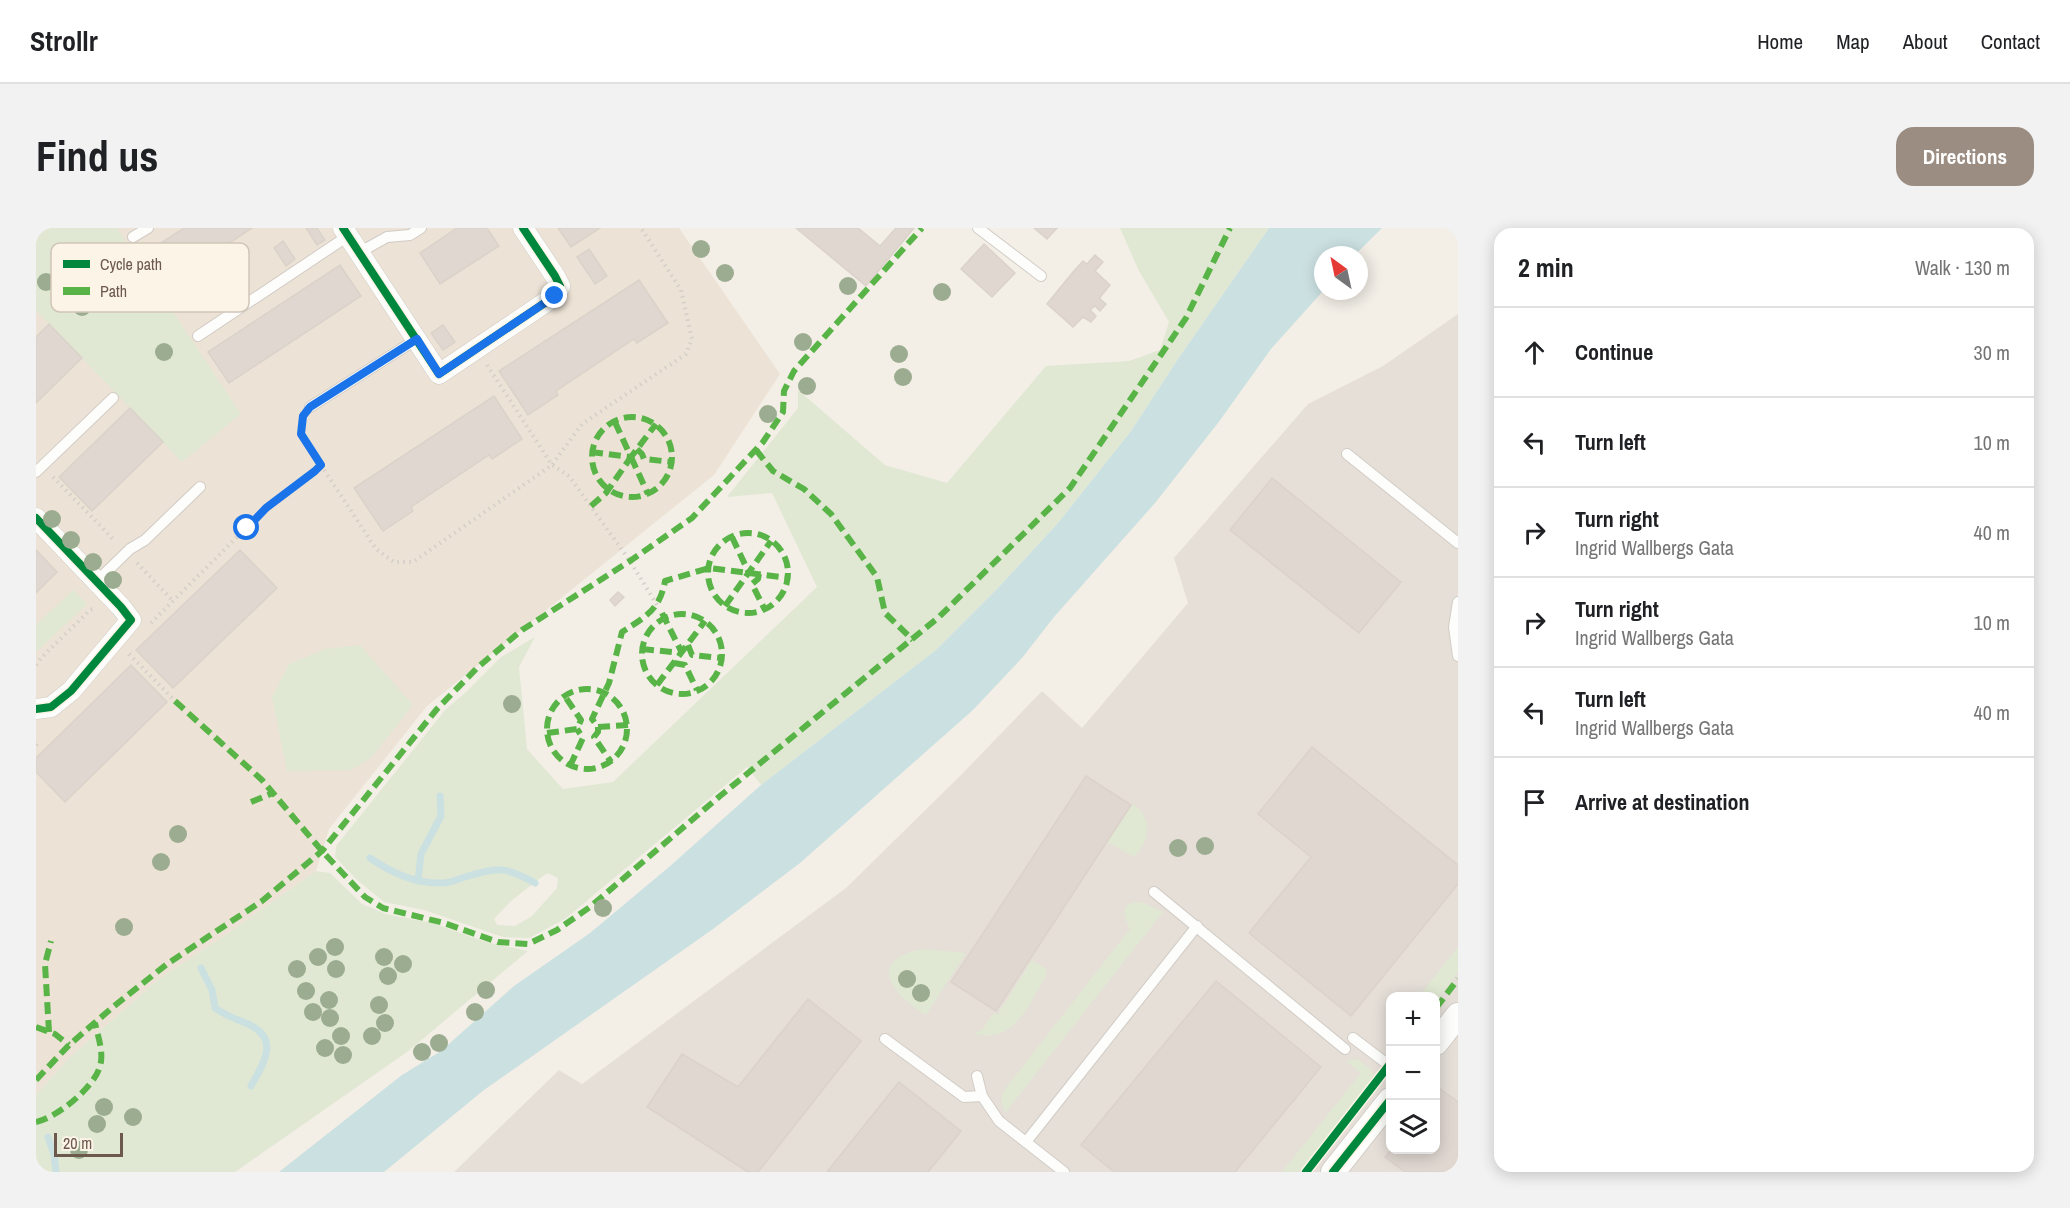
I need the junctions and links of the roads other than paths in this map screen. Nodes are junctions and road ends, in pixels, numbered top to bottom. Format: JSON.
{"nodes":[{"id":1,"x":148,"y":228,"type":"edge"},
{"id":2,"x":421,"y":228,"type":"edge"},
{"id":3,"x":523,"y":228,"type":"edge"},
{"id":4,"x":978,"y":228,"type":"edge"},
{"id":5,"x":133,"y":237,"type":"dead end"},
{"id":6,"x":350,"y":239,"type":"edge"},
{"id":7,"x":1041,"y":276,"type":"dead end"},
{"id":8,"x":249,"y":303,"type":"edge"},
{"id":9,"x":236,"y":312,"type":"edge"},
{"id":10,"x":198,"y":336,"type":"dead end"},
{"id":11,"x":417,"y":339,"type":"junction"},
{"id":12,"x":113,"y":398,"type":"dead end"},
{"id":13,"x":310,"y":407,"type":"road end"},
{"id":14,"x":1347,"y":454,"type":"dead end"},
{"id":15,"x":39,"y":469,"type":"edge"},
{"id":16,"x":200,"y":487,"type":"dead end"},
{"id":17,"x":36,"y":518,"type":"edge"},
{"id":18,"x":1458,"y":543,"type":"edge"},
{"id":19,"x":103,"y":589,"type":"junction"},
{"id":20,"x":1458,"y":602,"type":"edge"},
{"id":21,"x":1458,"y":656,"type":"edge"},
{"id":22,"x":36,"y":709,"type":"edge"},
{"id":23,"x":1154,"y":892,"type":"dead end"},
{"id":24,"x":1197,"y":926,"type":"junction"},
{"id":25,"x":1458,"y":1015,"type":"edge"},
{"id":26,"x":1353,"y":1038,"type":"dead end"},
{"id":27,"x":1440,"y":1038,"type":"edge"},
{"id":28,"x":885,"y":1039,"type":"dead end"},
{"id":29,"x":1345,"y":1049,"type":"dead end"},
{"id":30,"x":1386,"y":1063,"type":"edge"},
{"id":31,"x":977,"y":1076,"type":"dead end"},
{"id":32,"x":982,"y":1096,"type":"junction"},
{"id":33,"x":1386,"y":1105,"type":"edge"},
{"id":34,"x":1026,"y":1142,"type":"junction"},
{"id":35,"x":1064,"y":1172,"type":"edge"},
{"id":36,"x":1333,"y":1172,"type":"edge"}],
"edges":[{"from":1,"to":5,"type":"lane"},
{"from":2,"to":6,"type":"lane"},
{"from":3,"to":11,"type":"street"},
{"from":4,"to":7,"type":"lane"},
{"from":6,"to":8,"type":"lane"},
{"from":6,"to":11,"type":"street"},
{"from":9,"to":10,"type":"lane"},
{"from":11,"to":13,"type":"lane"},
{"from":12,"to":15,"type":"lane"},
{"from":14,"to":18,"type":"lane"},
{"from":16,"to":19,"type":"lane"},
{"from":17,"to":19,"type":"street"},
{"from":19,"to":22,"type":"street"},
{"from":20,"to":21,"type":"lane"},
{"from":23,"to":24,"type":"lane"},
{"from":24,"to":29,"type":"lane"},
{"from":24,"to":34,"type":"lane"},
{"from":25,"to":27,"type":"street"},
{"from":26,"to":30,"type":"lane"},
{"from":28,"to":32,"type":"lane"},
{"from":31,"to":32,"type":"lane"},
{"from":32,"to":34,"type":"lane"},
{"from":33,"to":36,"type":"street"},
{"from":34,"to":35,"type":"lane"}]}
